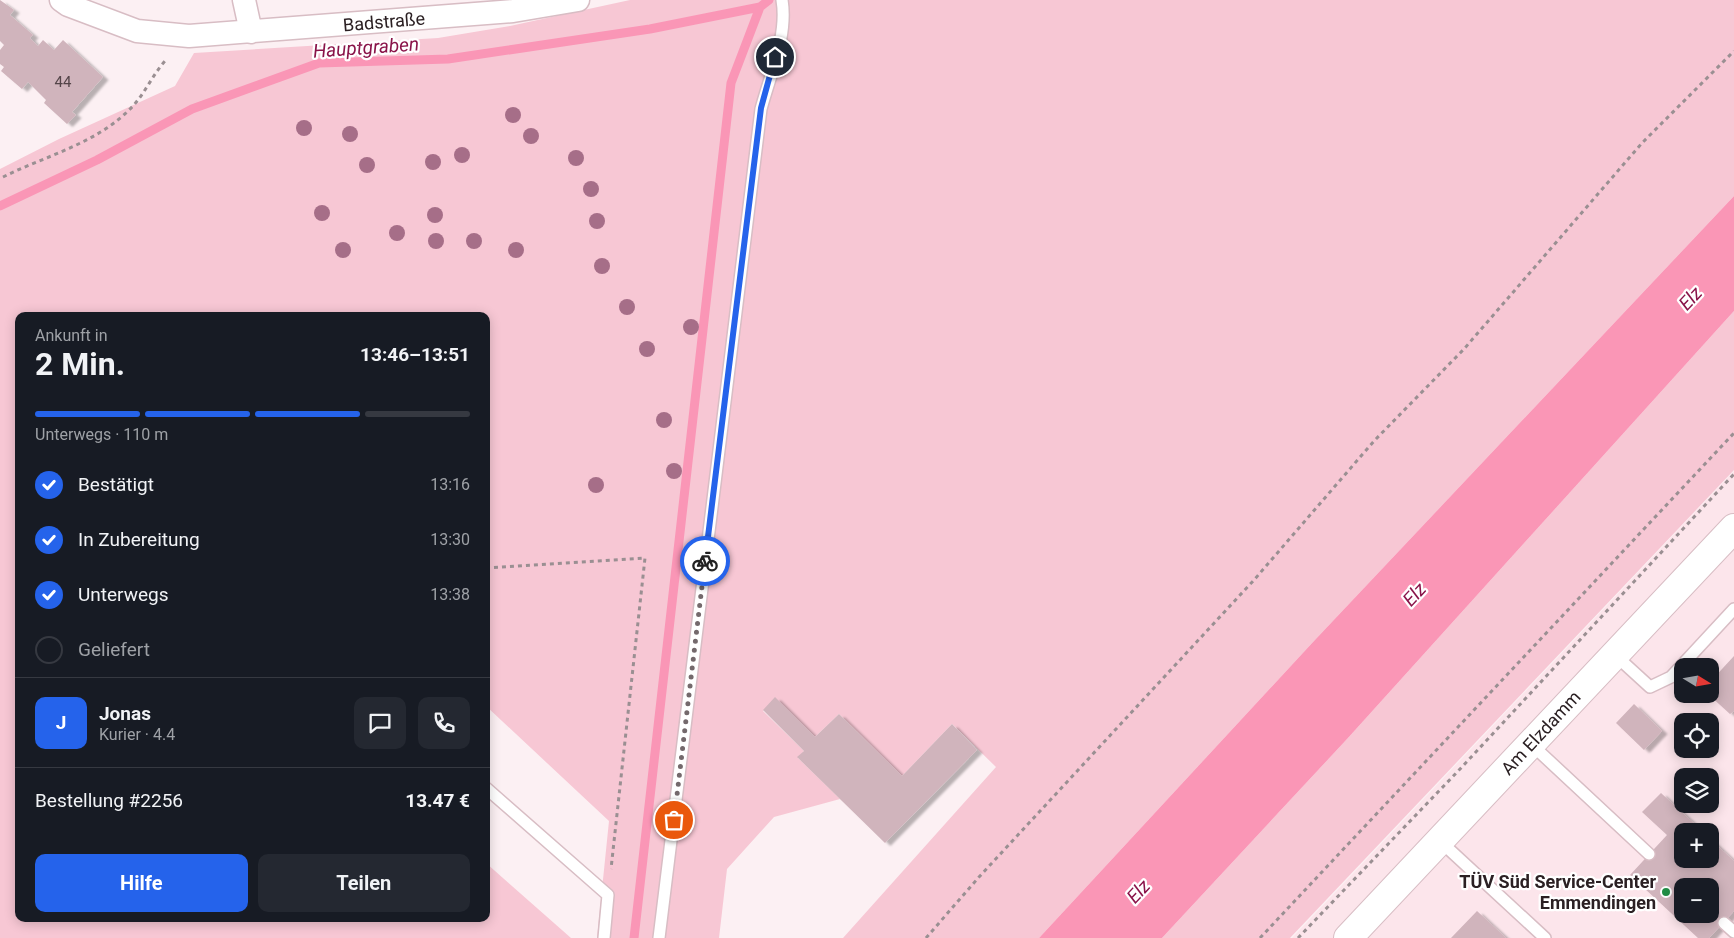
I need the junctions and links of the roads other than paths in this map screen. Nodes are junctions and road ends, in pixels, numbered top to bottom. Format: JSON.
{"nodes":[{"id":1,"x":61,"y":0,"type":"edge"},
{"id":2,"x":244,"y":0,"type":"edge"},
{"id":3,"x":578,"y":0,"type":"edge"},
{"id":4,"x":782,"y":0,"type":"edge"},
{"id":5,"x":251,"y":32,"type":"junction"},
{"id":6,"x":1734,"y":528,"type":"edge"},
{"id":7,"x":1734,"y":609,"type":"edge"},
{"id":8,"x":1615,"y":656,"type":"junction"},
{"id":9,"x":1531,"y":744,"type":"junction"},
{"id":10,"x":490,"y":792,"type":"edge"},
{"id":11,"x":1440,"y":841,"type":"junction"},
{"id":12,"x":1649,"y":854,"type":"dead end"},
{"id":13,"x":1724,"y":923,"type":"dead end"},
{"id":14,"x":1734,"y":932,"type":"edge"},
{"id":15,"x":604,"y":938,"type":"edge"},
{"id":16,"x":659,"y":938,"type":"edge"},
{"id":17,"x":1348,"y":938,"type":"edge"},
{"id":18,"x":1545,"y":938,"type":"edge"}],
"edges":[{"from":1,"to":5,"type":"street","name":"Badstraße"},
{"from":2,"to":5,"type":"street"},
{"from":3,"to":5,"type":"street","name":"Badstraße"},
{"from":4,"to":16,"type":"lane"},
{"from":6,"to":8,"type":"street","name":"Am Elzdamm"},
{"from":7,"to":8,"type":"lane"},
{"from":8,"to":9,"type":"street","name":"Am Elzdamm"},
{"from":9,"to":11,"type":"street","name":"Am Elzdamm"},
{"from":9,"to":12,"type":"lane"},
{"from":10,"to":15,"type":"lane"},
{"from":11,"to":17,"type":"street","name":"Am Elzdamm"},
{"from":11,"to":18,"type":"lane"},
{"from":13,"to":14,"type":"lane"}]}
